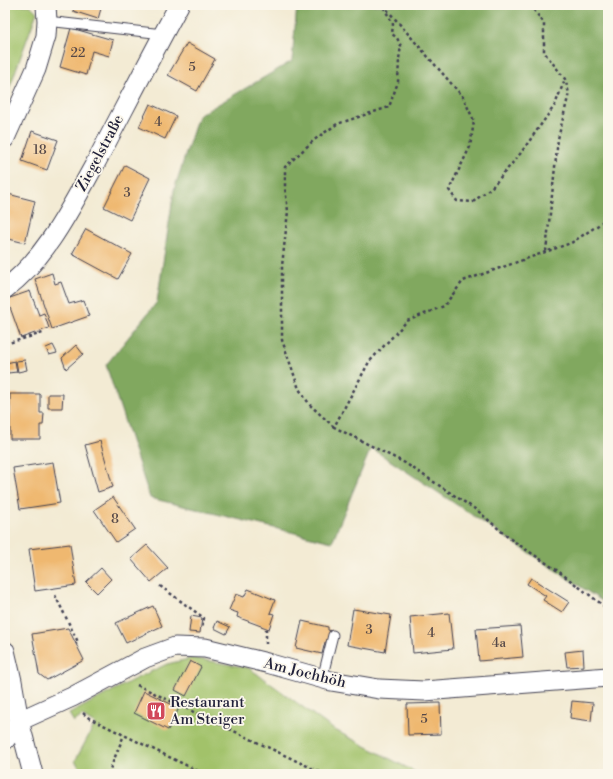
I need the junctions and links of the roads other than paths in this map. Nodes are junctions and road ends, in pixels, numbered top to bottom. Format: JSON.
{"nodes":[{"id":1,"x":179,"y":5,"type":"edge"},
{"id":2,"x":47,"y":13,"type":"edge"},
{"id":3,"x":163,"y":34,"type":"junction"},
{"id":4,"x":5,"y":138,"type":"edge"},
{"id":5,"x":5,"y":289,"type":"edge"},
{"id":6,"x":333,"y":635,"type":"dead end"},
{"id":7,"x":5,"y":651,"type":"edge"},
{"id":8,"x":608,"y":677,"type":"edge"},
{"id":9,"x":322,"y":679,"type":"junction"},
{"id":10,"x":19,"y":721,"type":"junction"},
{"id":11,"x":5,"y":740,"type":"edge"},
{"id":12,"x":33,"y":774,"type":"edge"}],
"edges":[{"from":1,"to":3,"type":"street","name":"Ziegelstraße"},
{"from":2,"to":3,"type":"lane"},
{"from":2,"to":4,"type":"street"},
{"from":3,"to":5,"type":"street","name":"Ziegelstraße"},
{"from":6,"to":9,"type":"lane"},
{"from":7,"to":10,"type":"street"},
{"from":8,"to":9,"type":"street","name":"Am Jochhöh"},
{"from":9,"to":10,"type":"street","name":"Am Jochhöh"},
{"from":10,"to":11,"type":"street"},
{"from":10,"to":12,"type":"street"}]}
